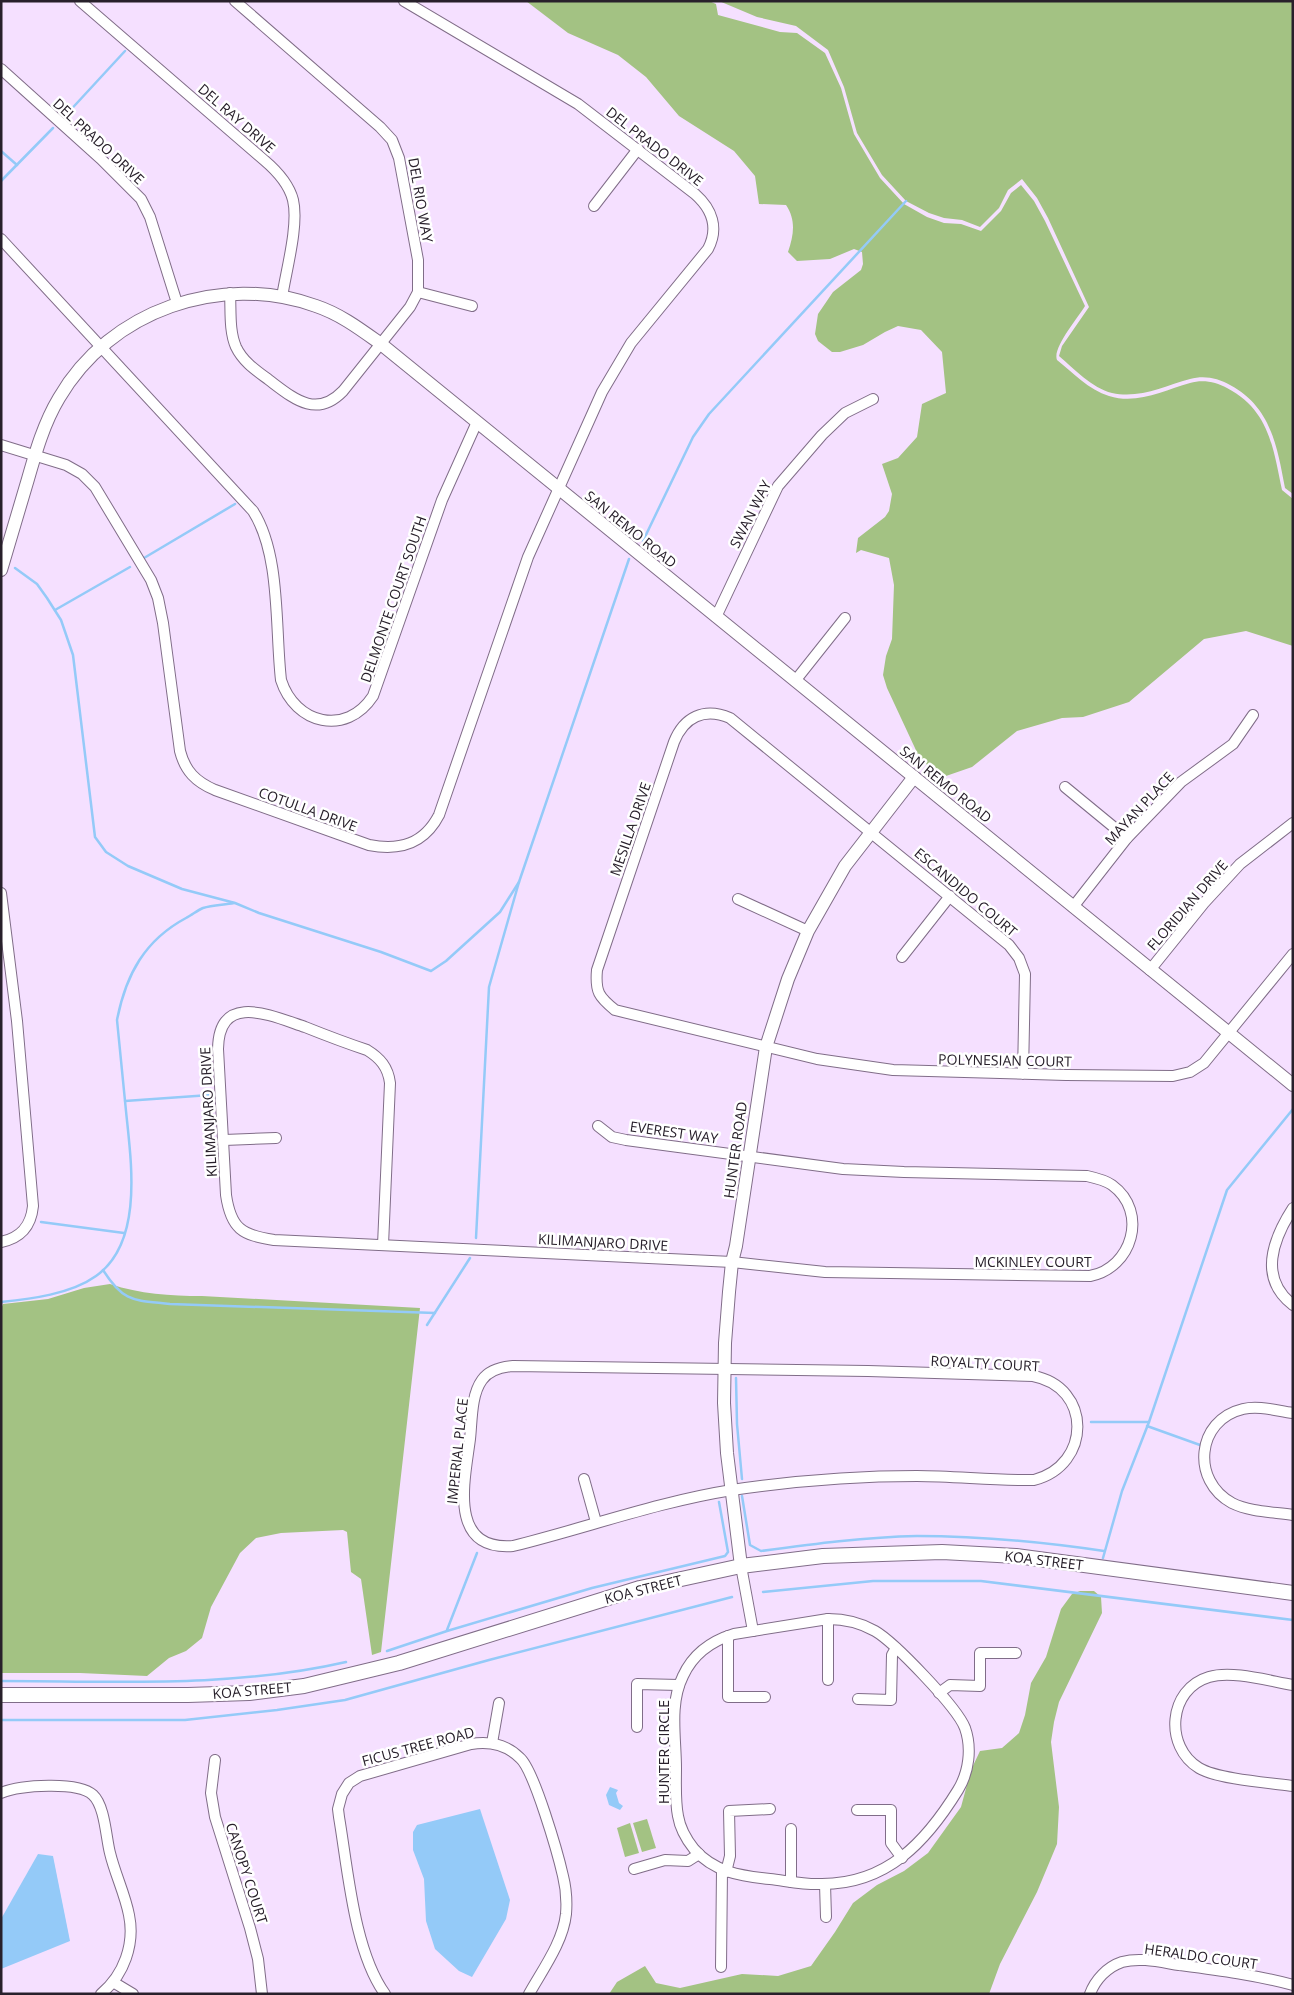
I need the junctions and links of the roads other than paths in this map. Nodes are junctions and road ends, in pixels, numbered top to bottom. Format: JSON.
{"nodes":[{"id":1,"x":80,"y":1,"type":"edge"},
{"id":2,"x":236,"y":1,"type":"edge"},
{"id":3,"x":404,"y":1,"type":"edge"},
{"id":4,"x":1,"y":69,"type":"edge"},
{"id":5,"x":638,"y":149,"type":"junction"},
{"id":6,"x":594,"y":206,"type":"dead end"},
{"id":7,"x":1,"y":239,"type":"edge"},
{"id":8,"x":418,"y":292,"type":"junction"},
{"id":9,"x":230,"y":293,"type":"junction"},
{"id":10,"x":282,"y":297,"type":"junction"},
{"id":11,"x":177,"y":303,"type":"junction"},
{"id":12,"x":472,"y":306,"type":"dead end"},
{"id":13,"x":381,"y":344,"type":"junction"},
{"id":14,"x":102,"y":346,"type":"junction"},
{"id":15,"x":873,"y":398,"type":"dead end"},
{"id":16,"x":477,"y":422,"type":"junction"},
{"id":17,"x":1,"y":446,"type":"edge"},
{"id":18,"x":35,"y":455,"type":"junction"},
{"id":19,"x":558,"y":488,"type":"junction"},
{"id":20,"x":1,"y":570,"type":"edge"},
{"id":21,"x":716,"y":617,"type":"junction"},
{"id":22,"x":845,"y":618,"type":"dead end"},
{"id":23,"x":795,"y":680,"type":"junction"},
{"id":24,"x":1253,"y":715,"type":"dead end"},
{"id":25,"x":914,"y":778,"type":"junction"},
{"id":26,"x":1065,"y":787,"type":"dead end"},
{"id":27,"x":1293,"y":823,"type":"edge"},
{"id":28,"x":871,"y":832,"type":"junction"},
{"id":29,"x":1127,"y":838,"type":"junction"},
{"id":30,"x":1,"y":894,"type":"edge"},
{"id":31,"x":950,"y":896,"type":"junction"},
{"id":32,"x":738,"y":899,"type":"dead end"},
{"id":33,"x":1074,"y":907,"type":"junction"},
{"id":34,"x":808,"y":931,"type":"junction"},
{"id":35,"x":1293,"y":954,"type":"edge"},
{"id":36,"x":902,"y":957,"type":"dead end"},
{"id":37,"x":1150,"y":970,"type":"junction"},
{"id":38,"x":1229,"y":1033,"type":"junction"},
{"id":39,"x":766,"y":1047,"type":"junction"},
{"id":40,"x":1023,"y":1074,"type":"junction"},
{"id":41,"x":1293,"y":1085,"type":"edge"},
{"id":42,"x":598,"y":1126,"type":"dead end"},
{"id":43,"x":276,"y":1138,"type":"dead end"},
{"id":44,"x":224,"y":1140,"type":"junction"},
{"id":45,"x":749,"y":1157,"type":"junction"},
{"id":46,"x":1293,"y":1208,"type":"edge"},
{"id":47,"x":1,"y":1242,"type":"edge"},
{"id":48,"x":383,"y":1245,"type":"junction"},
{"id":49,"x":732,"y":1262,"type":"junction"},
{"id":50,"x":1293,"y":1305,"type":"edge"},
{"id":51,"x":724,"y":1370,"type":"junction"},
{"id":52,"x":1293,"y":1413,"type":"edge"},
{"id":53,"x":584,"y":1479,"type":"dead end"},
{"id":54,"x":731,"y":1490,"type":"junction"},
{"id":55,"x":1293,"y":1515,"type":"edge"},
{"id":56,"x":596,"y":1522,"type":"junction"},
{"id":57,"x":741,"y":1566,"type":"junction"},
{"id":58,"x":1293,"y":1593,"type":"edge"},
{"id":59,"x":828,"y":1619,"type":"junction"},
{"id":60,"x":753,"y":1631,"type":"junction"},
{"id":61,"x":728,"y":1636,"type":"junction"},
{"id":62,"x":896,"y":1648,"type":"junction"},
{"id":63,"x":1016,"y":1653,"type":"dead end"},
{"id":64,"x":828,"y":1680,"type":"dead end"},
{"id":65,"x":679,"y":1684,"type":"junction"},
{"id":66,"x":1293,"y":1685,"type":"edge"},
{"id":67,"x":939,"y":1693,"type":"junction"},
{"id":68,"x":1,"y":1695,"type":"edge"},
{"id":69,"x":765,"y":1697,"type":"dead end"},
{"id":70,"x":858,"y":1699,"type":"dead end"},
{"id":71,"x":499,"y":1703,"type":"dead end"},
{"id":72,"x":637,"y":1727,"type":"dead end"},
{"id":73,"x":492,"y":1743,"type":"junction"},
{"id":74,"x":215,"y":1760,"type":"dead end"},
{"id":75,"x":1293,"y":1786,"type":"edge"},
{"id":76,"x":1,"y":1794,"type":"edge"},
{"id":77,"x":770,"y":1809,"type":"dead end"},
{"id":78,"x":857,"y":1810,"type":"dead end"},
{"id":79,"x":791,"y":1829,"type":"dead end"},
{"id":80,"x":699,"y":1854,"type":"junction"},
{"id":81,"x":902,"y":1858,"type":"junction"},
{"id":82,"x":634,"y":1869,"type":"dead end"},
{"id":83,"x":724,"y":1871,"type":"junction"},
{"id":84,"x":791,"y":1882,"type":"junction"},
{"id":85,"x":825,"y":1884,"type":"junction"},
{"id":86,"x":826,"y":1917,"type":"dead end"},
{"id":87,"x":721,"y":1967,"type":"dead end"},
{"id":88,"x":113,"y":1982,"type":"junction"},
{"id":89,"x":1293,"y":1985,"type":"edge"},
{"id":90,"x":101,"y":1994,"type":"edge"},
{"id":91,"x":133,"y":1994,"type":"edge"},
{"id":92,"x":262,"y":1994,"type":"edge"},
{"id":93,"x":385,"y":1994,"type":"edge"},
{"id":94,"x":529,"y":1994,"type":"edge"},
{"id":95,"x":1090,"y":1994,"type":"edge"}],
"edges":[{"from":1,"to":10,"type":"street","name":"DEL RAY DRIVE"},
{"from":2,"to":8,"type":"street","name":"DEL RIO WAY"},
{"from":3,"to":5,"type":"street","name":"DEL PRADO DRIVE"},
{"from":4,"to":11,"type":"street","name":"DEL PRADO DRIVE"},
{"from":5,"to":6,"type":"street"},
{"from":5,"to":19,"type":"street","name":"DEL PRADO DRIVE"},
{"from":7,"to":14,"type":"street","name":"DELMONTE COURT SOUTH"},
{"from":8,"to":12,"type":"street"},
{"from":8,"to":13,"type":"street"},
{"from":9,"to":10,"type":"street","name":"SAN REMO ROAD"},
{"from":9,"to":11,"type":"street","name":"SAN REMO ROAD"},
{"from":9,"to":13,"type":"street"},
{"from":10,"to":13,"type":"street","name":"SAN REMO ROAD"},
{"from":11,"to":14,"type":"street","name":"SAN REMO ROAD"},
{"from":13,"to":16,"type":"street","name":"SAN REMO ROAD"},
{"from":14,"to":16,"type":"street","name":"DELMONTE COURT SOUTH"},
{"from":14,"to":18,"type":"street","name":"SAN REMO ROAD"},
{"from":15,"to":21,"type":"street","name":"SWAN WAY"},
{"from":16,"to":19,"type":"street","name":"SAN REMO ROAD"},
{"from":17,"to":18,"type":"street","name":"COTULLA DRIVE"},
{"from":18,"to":19,"type":"street","name":"COTULLA DRIVE"},
{"from":18,"to":20,"type":"street","name":"SAN REMO ROAD"},
{"from":19,"to":21,"type":"street","name":"SAN REMO ROAD"},
{"from":21,"to":23,"type":"street","name":"SAN REMO ROAD"},
{"from":22,"to":23,"type":"street"},
{"from":23,"to":25,"type":"street","name":"SAN REMO ROAD"},
{"from":24,"to":29,"type":"street","name":"MAYAN PLACE"},
{"from":25,"to":28,"type":"street","name":"HUNTER ROAD"},
{"from":25,"to":33,"type":"street","name":"SAN REMO ROAD"},
{"from":26,"to":29,"type":"street"},
{"from":27,"to":37,"type":"street","name":"FLORIDIAN DRIVE"},
{"from":28,"to":31,"type":"street","name":"ESCANDIDO COURT"},
{"from":28,"to":34,"type":"street","name":"HUNTER ROAD"},
{"from":28,"to":39,"type":"street","name":"MESILLA DRIVE"},
{"from":29,"to":33,"type":"street","name":"MAYAN PLACE"},
{"from":30,"to":47,"type":"street"},
{"from":31,"to":36,"type":"street"},
{"from":31,"to":40,"type":"street","name":"ESCANDIDO COURT"},
{"from":32,"to":34,"type":"street"},
{"from":33,"to":37,"type":"street","name":"SAN REMO ROAD"},
{"from":34,"to":39,"type":"street","name":"HUNTER ROAD"},
{"from":35,"to":38,"type":"street"},
{"from":37,"to":38,"type":"street","name":"SAN REMO ROAD"},
{"from":38,"to":40,"type":"street","name":"POLYNESIAN COURT"},
{"from":38,"to":41,"type":"street","name":"SAN REMO ROAD"},
{"from":39,"to":40,"type":"street","name":"POLYNESIAN COURT"},
{"from":39,"to":45,"type":"street","name":"HUNTER ROAD"},
{"from":42,"to":45,"type":"street","name":"EVEREST WAY"},
{"from":43,"to":44,"type":"street"},
{"from":44,"to":48,"type":"street","name":"KILIMANJARO DRIVE"},
{"from":44,"to":48,"type":"street","name":"KILIMANJARO DRIVE"},
{"from":45,"to":49,"type":"street","name":"HUNTER ROAD"},
{"from":45,"to":49,"type":"street","name":"MCKINLEY COURT"},
{"from":46,"to":50,"type":"street"},
{"from":48,"to":49,"type":"street","name":"KILIMANJARO DRIVE"},
{"from":49,"to":51,"type":"street","name":"HUNTER ROAD"},
{"from":51,"to":54,"type":"street","name":"HUNTER ROAD"},
{"from":51,"to":54,"type":"street","name":"ROYALTY COURT"},
{"from":51,"to":56,"type":"street","name":"IMPERIAL PLACE"},
{"from":52,"to":55,"type":"street"},
{"from":53,"to":56,"type":"street"},
{"from":54,"to":56,"type":"street","name":"IMPERIAL PLACE"},
{"from":54,"to":57,"type":"street","name":"HUNTER ROAD"},
{"from":57,"to":58,"type":"main road","name":"KOA STREET"},
{"from":57,"to":60,"type":"street"},
{"from":57,"to":68,"type":"main road","name":"KOA STREET"},
{"from":59,"to":60,"type":"street","name":"HUNTER CIRCLE"},
{"from":59,"to":62,"type":"street","name":"HUNTER CIRCLE"},
{"from":59,"to":64,"type":"street"},
{"from":60,"to":61,"type":"street","name":"HUNTER CIRCLE"},
{"from":61,"to":65,"type":"street","name":"HUNTER CIRCLE"},
{"from":61,"to":69,"type":"street"},
{"from":62,"to":67,"type":"street","name":"HUNTER CIRCLE"},
{"from":62,"to":70,"type":"street"},
{"from":63,"to":67,"type":"street"},
{"from":65,"to":72,"type":"street"},
{"from":65,"to":80,"type":"street","name":"HUNTER CIRCLE"},
{"from":66,"to":75,"type":"street"},
{"from":67,"to":81,"type":"street","name":"HUNTER CIRCLE"},
{"from":71,"to":73,"type":"street"},
{"from":73,"to":93,"type":"street","name":"FICUS TREE ROAD"},
{"from":73,"to":94,"type":"street","name":"FICUS TREE ROAD"},
{"from":74,"to":92,"type":"street","name":"CANOPY COURT"},
{"from":76,"to":88,"type":"street"},
{"from":77,"to":83,"type":"street"},
{"from":78,"to":81,"type":"street"},
{"from":79,"to":84,"type":"street"},
{"from":80,"to":82,"type":"street"},
{"from":80,"to":83,"type":"street","name":"HUNTER CIRCLE"},
{"from":81,"to":85,"type":"street","name":"HUNTER CIRCLE"},
{"from":83,"to":84,"type":"street","name":"HUNTER CIRCLE"},
{"from":83,"to":87,"type":"street"},
{"from":84,"to":85,"type":"street","name":"HUNTER CIRCLE"},
{"from":85,"to":86,"type":"street"},
{"from":88,"to":90,"type":"street"},
{"from":88,"to":91,"type":"street"},
{"from":89,"to":95,"type":"street","name":"HERALDO COURT"}]}
